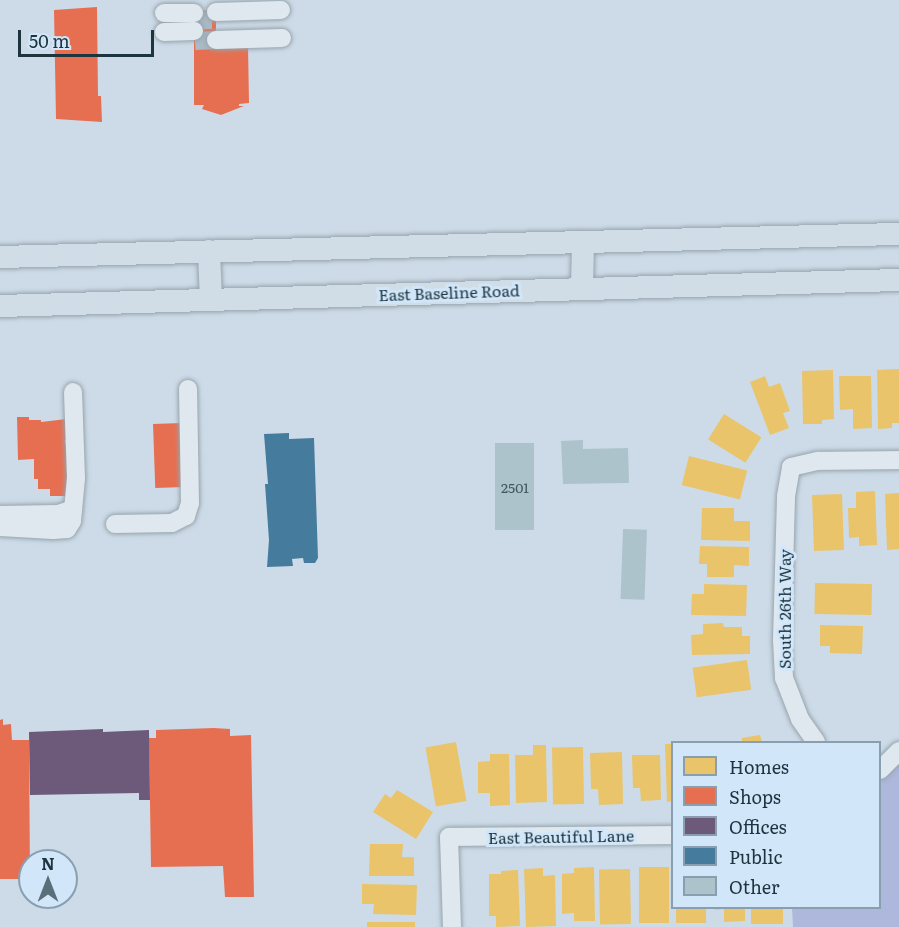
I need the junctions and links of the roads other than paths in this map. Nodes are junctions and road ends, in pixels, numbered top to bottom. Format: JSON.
{"nodes":[{"id":1,"x":216,"y":26,"type":"joint"},
{"id":2,"x":164,"y":28,"type":"joint"},
{"id":3,"x":899,"y":234,"type":"edge"},
{"id":4,"x":583,"y":242,"type":"junction"},
{"id":5,"x":209,"y":251,"type":"junction"},
{"id":6,"x":0,"y":257,"type":"edge"},
{"id":7,"x":899,"y":279,"type":"edge"},
{"id":8,"x":582,"y":287,"type":"junction"},
{"id":9,"x":211,"y":300,"type":"junction"},
{"id":10,"x":0,"y":306,"type":"edge"},
{"id":11,"x":188,"y":389,"type":"dead end"},
{"id":12,"x":74,"y":392,"type":"dead end"},
{"id":13,"x":899,"y":459,"type":"edge"},
{"id":14,"x":73,"y":509,"type":"junction"},
{"id":15,"x":0,"y":515,"type":"edge"},
{"id":16,"x":115,"y":524,"type":"dead end"},
{"id":17,"x":0,"y":526,"type":"edge"},
{"id":18,"x":815,"y":741,"type":"edge"},
{"id":19,"x":899,"y":751,"type":"edge"},
{"id":20,"x":881,"y":768,"type":"edge"},
{"id":21,"x":671,"y":834,"type":"edge"},
{"id":22,"x":452,"y":927,"type":"edge"}],
"edges":[{"from":1,"to":1,"type":"street"},
{"from":2,"to":2,"type":"street"},
{"from":3,"to":4,"type":"main road"},
{"from":4,"to":5,"type":"main road"},
{"from":4,"to":8,"type":"main road"},
{"from":5,"to":6,"type":"main road"},
{"from":5,"to":9,"type":"main road"},
{"from":7,"to":8,"type":"main road","name":"East Baseline Road"},
{"from":8,"to":9,"type":"main road","name":"East Baseline Road"},
{"from":9,"to":10,"type":"main road","name":"East Baseline Road"},
{"from":11,"to":16,"type":"street"},
{"from":12,"to":14,"type":"street"},
{"from":13,"to":18,"type":"street","name":"South 26th Way"},
{"from":14,"to":15,"type":"street"},
{"from":14,"to":17,"type":"street"},
{"from":19,"to":20,"type":"street"},
{"from":21,"to":22,"type":"street","name":"East Beautiful Lane"}]}
